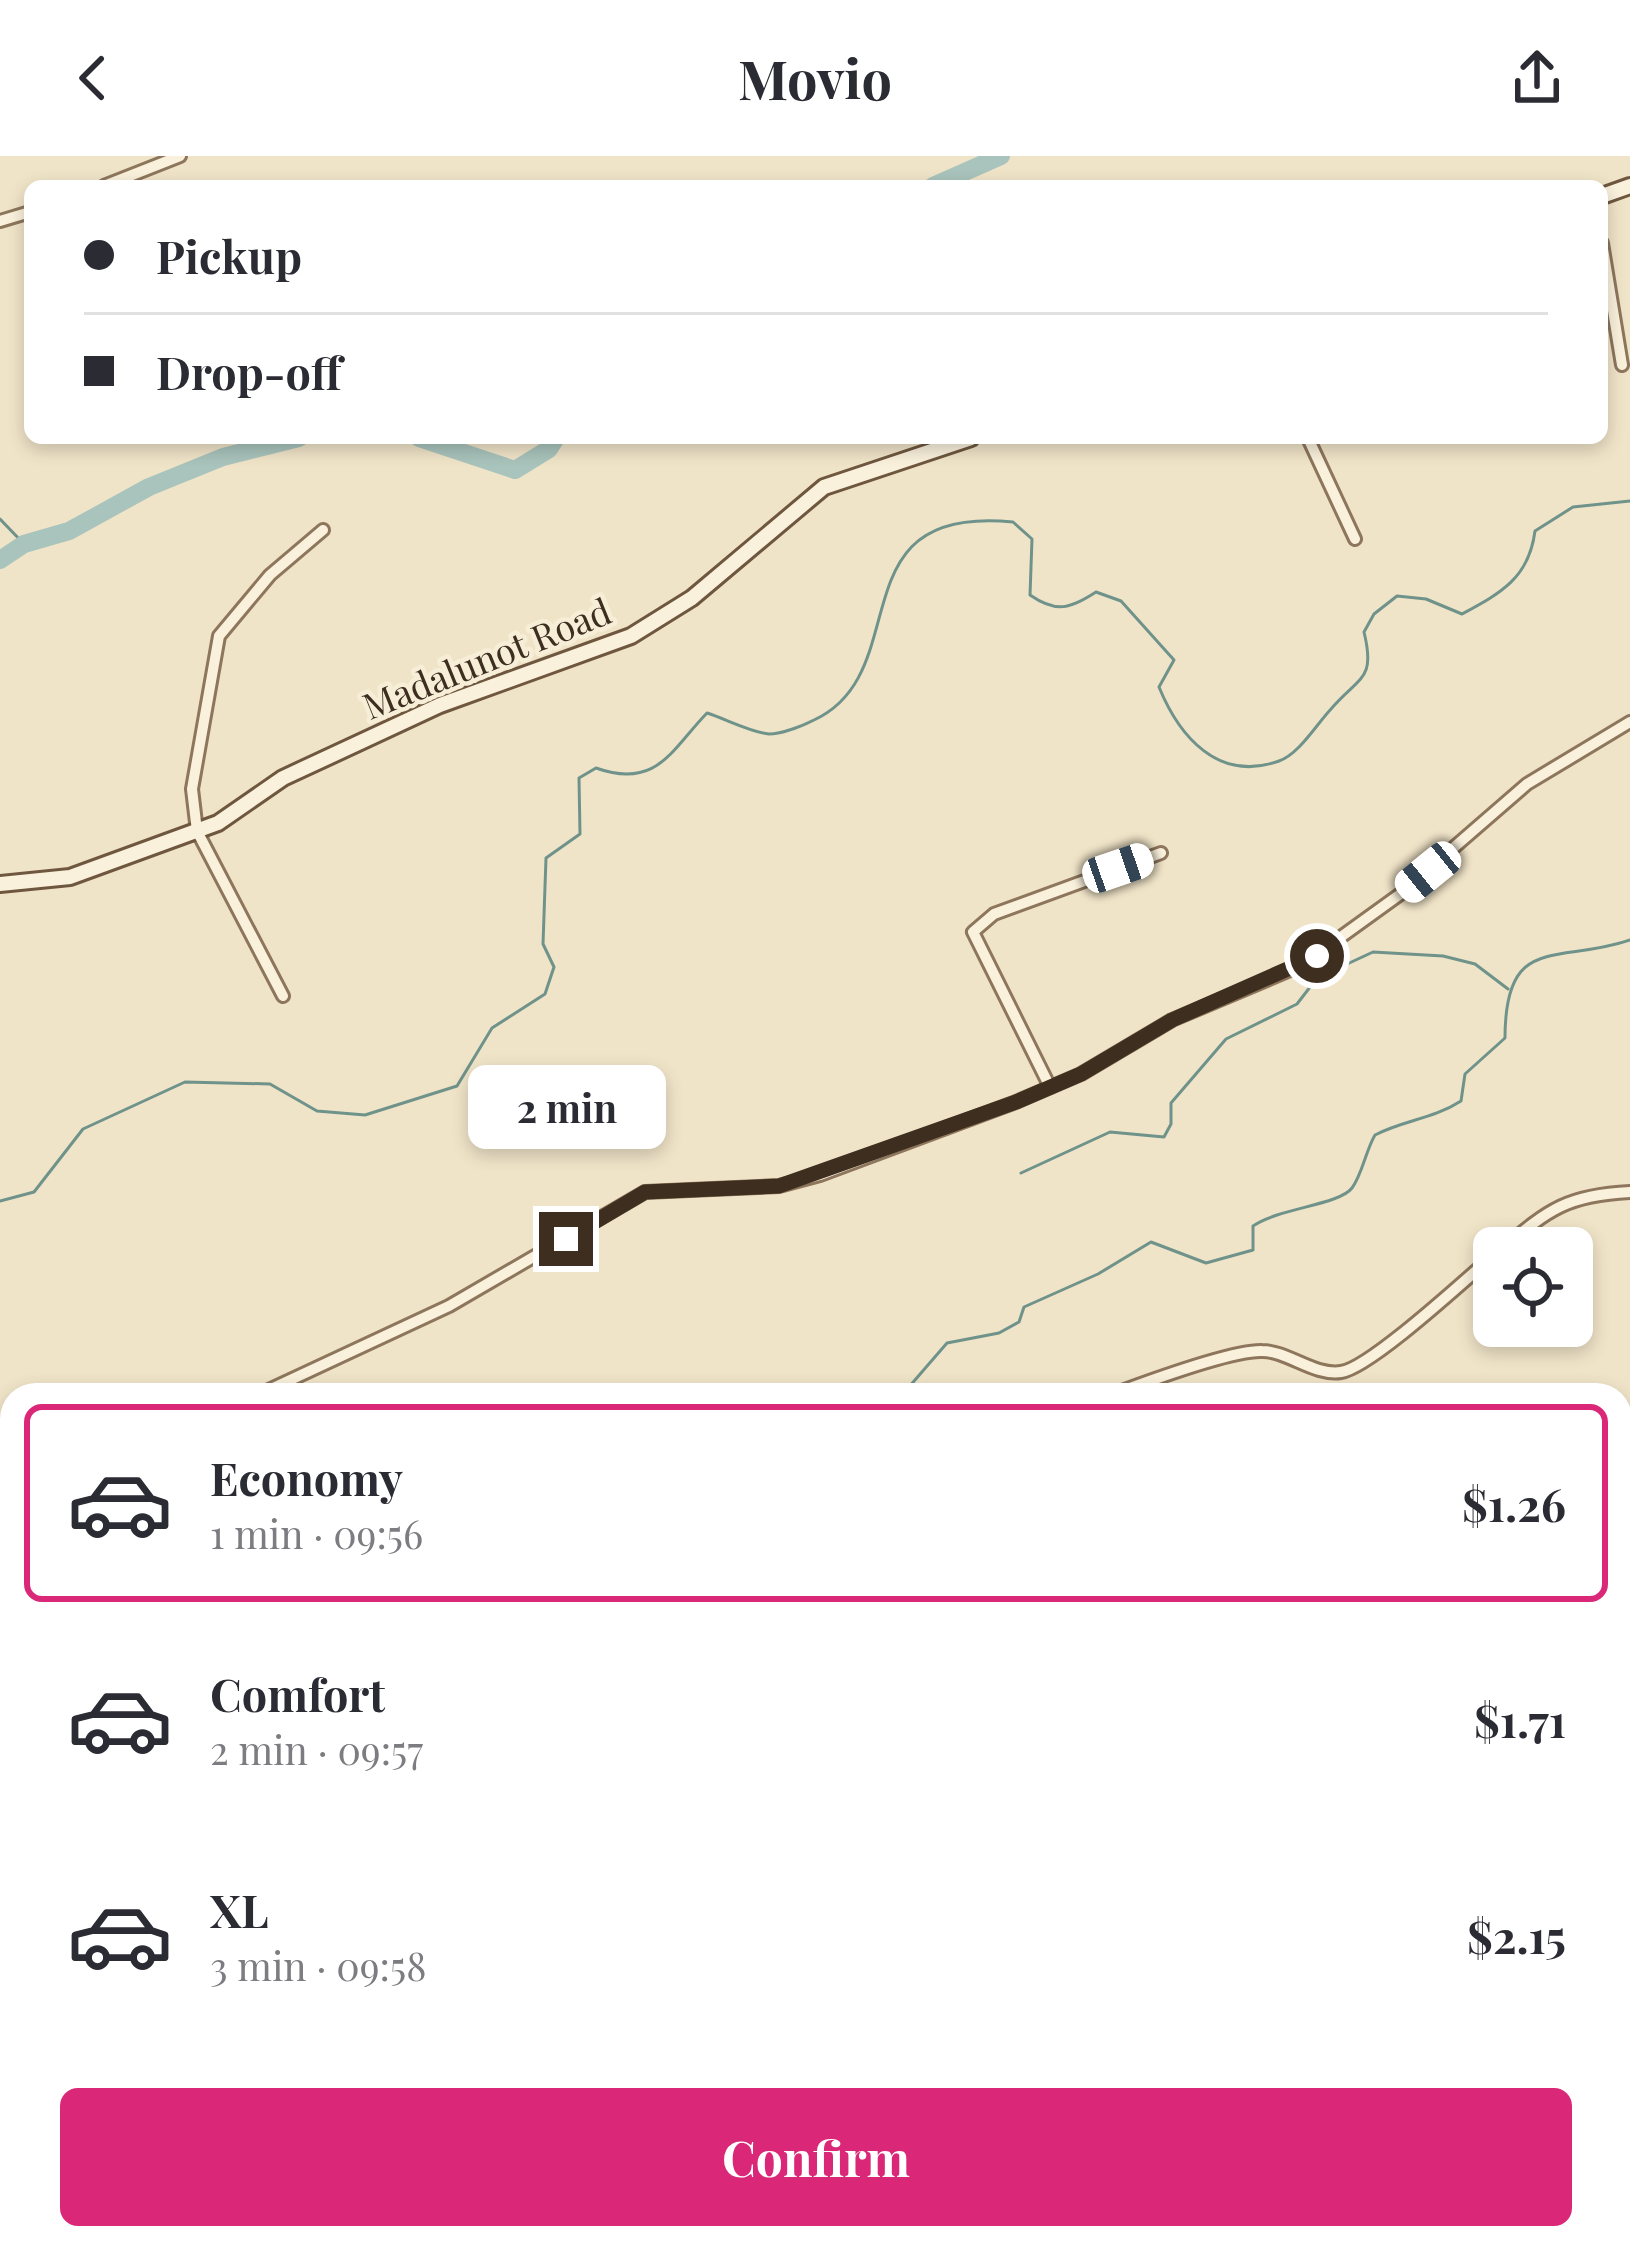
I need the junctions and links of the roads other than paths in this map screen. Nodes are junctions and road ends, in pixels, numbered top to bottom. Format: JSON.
{"nodes":[{"id":1,"x":180,"y":156,"type":"edge"},
{"id":2,"x":119,"y":180,"type":"edge"},
{"id":3,"x":1608,"y":280,"type":"edge"},
{"id":4,"x":1622,"y":365,"type":"dead end"},
{"id":5,"x":953,"y":444,"type":"edge"},
{"id":6,"x":1311,"y":444,"type":"edge"},
{"id":7,"x":323,"y":530,"type":"dead end"},
{"id":8,"x":1355,"y":539,"type":"dead end"},
{"id":9,"x":1630,"y":722,"type":"edge"},
{"id":10,"x":197,"y":831,"type":"junction"},
{"id":11,"x":1161,"y":853,"type":"dead end"},
{"id":12,"x":0,"y":884,"type":"edge"},
{"id":13,"x":283,"y":996,"type":"dead end"},
{"id":14,"x":1050,"y":1087,"type":"junction"},
{"id":15,"x":1630,"y":1192,"type":"edge"},
{"id":16,"x":1528,"y":1227,"type":"edge"},
{"id":17,"x":1473,"y":1273,"type":"edge"},
{"id":18,"x":284,"y":1383,"type":"edge"},
{"id":19,"x":1152,"y":1383,"type":"edge"}],
"edges":[{"from":1,"to":2,"type":"street"},
{"from":3,"to":4,"type":"street"},
{"from":5,"to":10,"type":"main road","name":"Madalunot Road"},
{"from":6,"to":8,"type":"street"},
{"from":7,"to":10,"type":"street"},
{"from":9,"to":14,"type":"street"},
{"from":10,"to":12,"type":"main road","name":"Madalunot Road"},
{"from":10,"to":13,"type":"street"},
{"from":11,"to":14,"type":"street"},
{"from":14,"to":18,"type":"street"},
{"from":15,"to":16,"type":"street"},
{"from":17,"to":19,"type":"street"}]}
